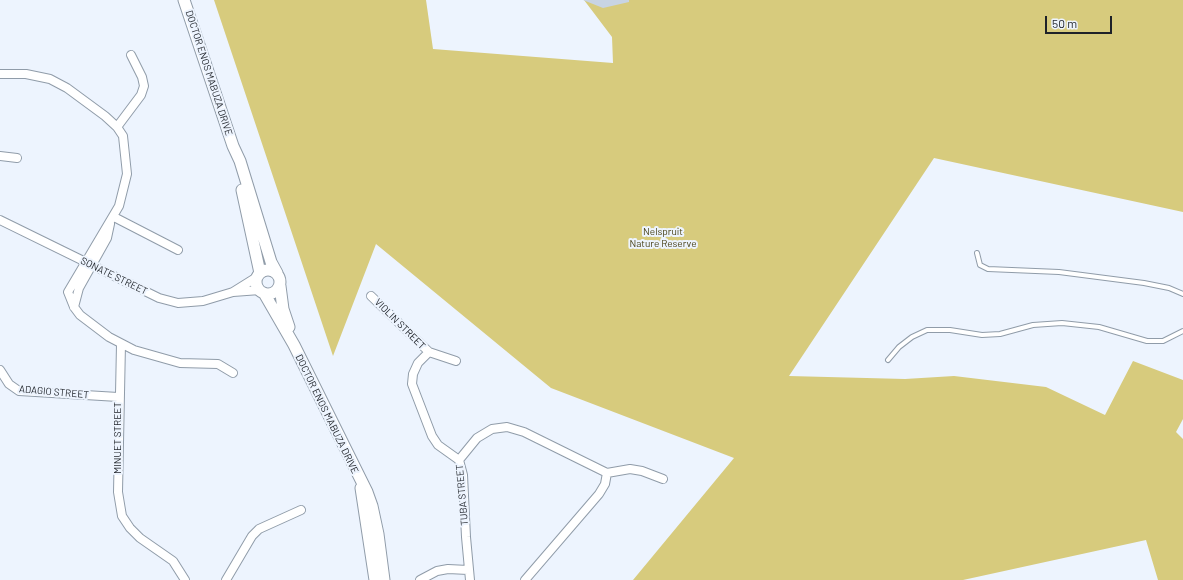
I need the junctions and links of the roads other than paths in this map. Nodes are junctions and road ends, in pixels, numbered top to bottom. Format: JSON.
{"nodes":[{"id":1,"x":184,"y":0,"type":"edge"},
{"id":2,"x":132,"y":54,"type":"dead end"},
{"id":3,"x":0,"y":74,"type":"edge"},
{"id":4,"x":117,"y":127,"type":"junction"},
{"id":5,"x":233,"y":146,"type":"junction"},
{"id":6,"x":0,"y":156,"type":"edge"},
{"id":7,"x":17,"y":158,"type":"dead end"},
{"id":8,"x":0,"y":220,"type":"edge"},
{"id":9,"x":112,"y":220,"type":"junction"},
{"id":10,"x":178,"y":250,"type":"dead end"},
{"id":11,"x":976,"y":253,"type":"dead end"},
{"id":12,"x":88,"y":263,"type":"junction"},
{"id":13,"x":277,"y":273,"type":"junction"},
{"id":14,"x":258,"y":275,"type":"junction"},
{"id":15,"x":280,"y":286,"type":"junction"},
{"id":16,"x":233,"y":292,"type":"junction"},
{"id":17,"x":262,"y":292,"type":"junction"},
{"id":18,"x":1183,"y":294,"type":"edge"},
{"id":19,"x":371,"y":296,"type":"dead end"},
{"id":20,"x":1183,"y":331,"type":"edge"},
{"id":21,"x":121,"y":344,"type":"junction"},
{"id":22,"x":294,"y":345,"type":"junction"},
{"id":23,"x":429,"y":352,"type":"junction"},
{"id":24,"x":888,"y":360,"type":"dead end"},
{"id":25,"x":456,"y":361,"type":"dead end"},
{"id":26,"x":0,"y":370,"type":"edge"},
{"id":27,"x":233,"y":373,"type":"dead end"},
{"id":28,"x":118,"y":397,"type":"junction"},
{"id":29,"x":459,"y":460,"type":"junction"},
{"id":30,"x":606,"y":473,"type":"junction"},
{"id":31,"x":663,"y":479,"type":"dead end"},
{"id":32,"x":361,"y":482,"type":"junction"},
{"id":33,"x":301,"y":510,"type":"dead end"},
{"id":34,"x":468,"y":570,"type":"junction"},
{"id":35,"x":185,"y":580,"type":"edge"},
{"id":36,"x":226,"y":580,"type":"edge"},
{"id":37,"x":376,"y":580,"type":"edge"},
{"id":38,"x":384,"y":580,"type":"edge"},
{"id":39,"x":420,"y":580,"type":"edge"},
{"id":40,"x":470,"y":580,"type":"edge"},
{"id":41,"x":525,"y":580,"type":"edge"}],
"edges":[{"from":1,"to":5,"type":"main road","name":"DOCTOR ENOS MABUZA DRIVE"},
{"from":2,"to":4,"type":"street"},
{"from":3,"to":4,"type":"street"},
{"from":4,"to":9,"type":"street"},
{"from":5,"to":13,"type":"main road","name":"DOCTOR ENOS MABUZA DRIVE"},
{"from":5,"to":14,"type":"main road","name":"DOCTOR ENOS MABUZA DRIVE"},
{"from":6,"to":7,"type":"street"},
{"from":8,"to":12,"type":"street","name":"SONATE STREET"},
{"from":9,"to":10,"type":"street"},
{"from":9,"to":12,"type":"street"},
{"from":11,"to":18,"type":"lane"},
{"from":12,"to":16,"type":"street","name":"SONATE STREET"},
{"from":12,"to":21,"type":"street"},
{"from":13,"to":14,"type":"main road"},
{"from":13,"to":15,"type":"main road"},
{"from":14,"to":16,"type":"street","name":"SONATE STREET"},
{"from":14,"to":17,"type":"main road"},
{"from":15,"to":17,"type":"main road"},
{"from":15,"to":22,"type":"main road","name":"DOCTOR ENOS MABUZA DRIVE"},
{"from":16,"to":17,"type":"street","name":"SONATE STREET"},
{"from":17,"to":22,"type":"main road","name":"DOCTOR ENOS MABUZA DRIVE"},
{"from":19,"to":23,"type":"street","name":"VIOLIN STREET"},
{"from":20,"to":24,"type":"lane"},
{"from":21,"to":27,"type":"street"},
{"from":21,"to":28,"type":"street","name":"MINUET STREET"},
{"from":22,"to":32,"type":"main road","name":"DOCTOR ENOS MABUZA DRIVE"},
{"from":23,"to":25,"type":"street","name":"VIOLIN STREET"},
{"from":23,"to":29,"type":"street","name":"VIOLIN STREET"},
{"from":26,"to":28,"type":"street","name":"ADAGIO STREET"},
{"from":28,"to":35,"type":"street","name":"MINUET STREET"},
{"from":29,"to":30,"type":"street","name":"TUBA STREET"},
{"from":29,"to":34,"type":"street","name":"TUBA STREET"},
{"from":30,"to":31,"type":"street"},
{"from":30,"to":41,"type":"street"},
{"from":32,"to":37,"type":"main road","name":"DOCTOR ENOS MABUZA DRIVE"},
{"from":32,"to":38,"type":"main road","name":"DOCTOR ENOS MABUZA DRIVE"},
{"from":33,"to":36,"type":"street"},
{"from":34,"to":39,"type":"street"},
{"from":34,"to":40,"type":"street","name":"TUBA STREET"}]}
